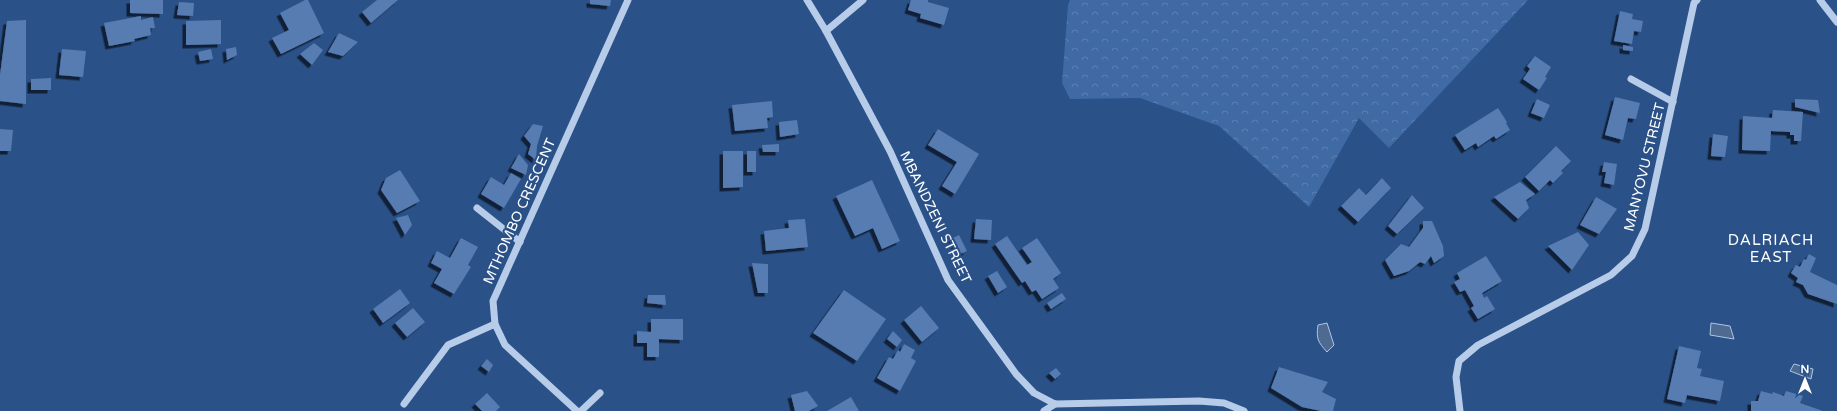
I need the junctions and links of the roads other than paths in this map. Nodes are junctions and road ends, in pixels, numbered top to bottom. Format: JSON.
{"nodes":[{"id":1,"x":628,"y":0,"type":"edge"},
{"id":2,"x":807,"y":0,"type":"edge"},
{"id":3,"x":864,"y":0,"type":"edge"},
{"id":4,"x":1697,"y":0,"type":"edge"},
{"id":5,"x":1820,"y":0,"type":"edge"},
{"id":6,"x":1837,"y":22,"type":"edge"},
{"id":7,"x":826,"y":31,"type":"junction"},
{"id":8,"x":1631,"y":79,"type":"dead end"},
{"id":9,"x":1673,"y":102,"type":"junction"},
{"id":10,"x":477,"y":208,"type":"dead end"},
{"id":11,"x":520,"y":242,"type":"junction"},
{"id":12,"x":495,"y":324,"type":"junction"},
{"id":13,"x":600,"y":393,"type":"dead end"},
{"id":14,"x":404,"y":404,"type":"dead end"},
{"id":15,"x":1055,"y":404,"type":"junction"},
{"id":16,"x":577,"y":411,"type":"edge"},
{"id":17,"x":582,"y":411,"type":"edge"},
{"id":18,"x":1044,"y":411,"type":"edge"},
{"id":19,"x":1244,"y":411,"type":"edge"},
{"id":20,"x":1460,"y":411,"type":"edge"}],
"edges":[{"from":1,"to":11,"type":"street","name":"MTHOMBO CRESCENT"},
{"from":2,"to":7,"type":"street","name":"MBANDZENI STREET"},
{"from":3,"to":7,"type":"street"},
{"from":4,"to":9,"type":"street","name":"MANYOVU STREET"},
{"from":5,"to":6,"type":"street"},
{"from":7,"to":15,"type":"street","name":"MBANDZENI STREET"},
{"from":8,"to":9,"type":"street"},
{"from":9,"to":20,"type":"street","name":"MANYOVU STREET"},
{"from":10,"to":11,"type":"street"},
{"from":11,"to":12,"type":"street","name":"MTHOMBO CRESCENT"},
{"from":12,"to":14,"type":"street"},
{"from":12,"to":16,"type":"street","name":"MTHOMBO CRESCENT"},
{"from":13,"to":17,"type":"street"},
{"from":15,"to":18,"type":"street"},
{"from":15,"to":19,"type":"street","name":"MBANDZENI STREET"}]}
